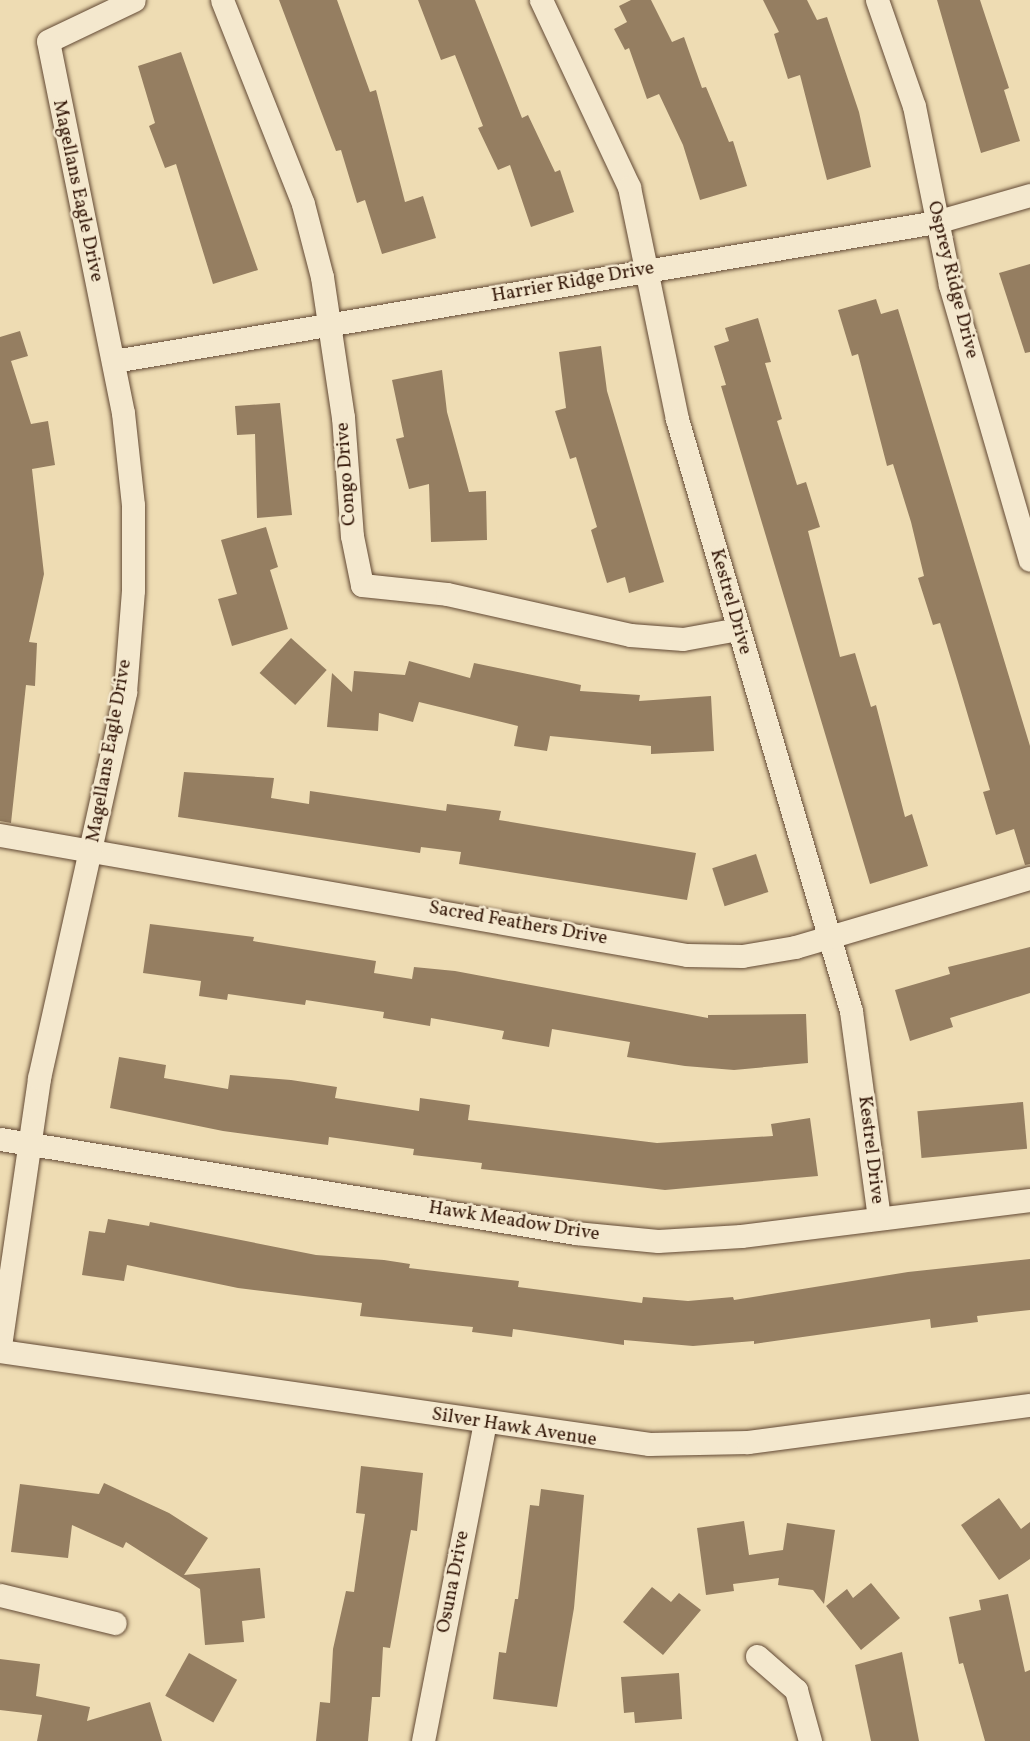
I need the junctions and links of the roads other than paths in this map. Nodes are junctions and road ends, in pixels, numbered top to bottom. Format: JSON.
{"nodes":[{"id":1,"x":134,"y":0,"type":"edge"},
{"id":2,"x":222,"y":0,"type":"edge"},
{"id":3,"x":541,"y":0,"type":"edge"},
{"id":4,"x":877,"y":0,"type":"edge"},
{"id":5,"x":1030,"y":195,"type":"edge"},
{"id":6,"x":936,"y":222,"type":"junction"},
{"id":7,"x":649,"y":269,"type":"junction"},
{"id":8,"x":330,"y":325,"type":"junction"},
{"id":9,"x":114,"y":361,"type":"junction"},
{"id":10,"x":1030,"y":560,"type":"edge"},
{"id":11,"x":738,"y":629,"type":"junction"},
{"id":12,"x":0,"y":835,"type":"edge"},
{"id":13,"x":92,"y":851,"type":"junction"},
{"id":14,"x":1030,"y":878,"type":"edge"},
{"id":15,"x":831,"y":939,"type":"junction"},
{"id":16,"x":0,"y":1139,"type":"edge"},
{"id":17,"x":26,"y":1144,"type":"junction"},
{"id":18,"x":1030,"y":1200,"type":"edge"},
{"id":19,"x":879,"y":1218,"type":"junction"},
{"id":20,"x":0,"y":1349,"type":"edge"},
{"id":21,"x":1030,"y":1405,"type":"edge"},
{"id":22,"x":485,"y":1423,"type":"junction"},
{"id":23,"x":0,"y":1595,"type":"edge"},
{"id":24,"x":115,"y":1623,"type":"dead end"},
{"id":25,"x":757,"y":1656,"type":"dead end"},
{"id":26,"x":423,"y":1741,"type":"edge"},
{"id":27,"x":810,"y":1741,"type":"edge"}],
"edges":[{"from":1,"to":9,"type":"street","name":"Magellans Eagle Drive"},
{"from":2,"to":8,"type":"street","name":"Congo Drive"},
{"from":3,"to":7,"type":"street","name":"Kestrel Drive"},
{"from":4,"to":6,"type":"street","name":"Osprey Ridge Drive"},
{"from":5,"to":6,"type":"street","name":"Harrier Ridge Drive"},
{"from":6,"to":7,"type":"street","name":"Harrier Ridge Drive"},
{"from":6,"to":10,"type":"street","name":"Osprey Ridge Drive"},
{"from":7,"to":8,"type":"street","name":"Harrier Ridge Drive"},
{"from":7,"to":11,"type":"street","name":"Kestrel Drive"},
{"from":8,"to":9,"type":"street","name":"Harrier Ridge Drive"},
{"from":8,"to":11,"type":"street","name":"Congo Drive"},
{"from":9,"to":13,"type":"street","name":"Magellans Eagle Drive"},
{"from":11,"to":15,"type":"street","name":"Kestrel Drive"},
{"from":12,"to":13,"type":"street","name":"Sacred Feathers Drive"},
{"from":13,"to":15,"type":"street","name":"Sacred Feathers Drive"},
{"from":13,"to":17,"type":"street","name":"Magellans Eagle Drive"},
{"from":14,"to":15,"type":"street","name":"Sacred Feathers Drive"},
{"from":15,"to":19,"type":"street","name":"Kestrel Drive"},
{"from":16,"to":17,"type":"street","name":"Hawk Meadow Drive"},
{"from":17,"to":19,"type":"street","name":"Hawk Meadow Drive"},
{"from":17,"to":20,"type":"street","name":"Magellans Eagle Drive"},
{"from":18,"to":19,"type":"street","name":"Hawk Meadow Drive"},
{"from":20,"to":22,"type":"street","name":"Silver Hawk Avenue"},
{"from":21,"to":22,"type":"street","name":"Silver Hawk Avenue"},
{"from":22,"to":26,"type":"street","name":"Osuna Drive"},
{"from":23,"to":24,"type":"street"},
{"from":25,"to":27,"type":"street"}]}
